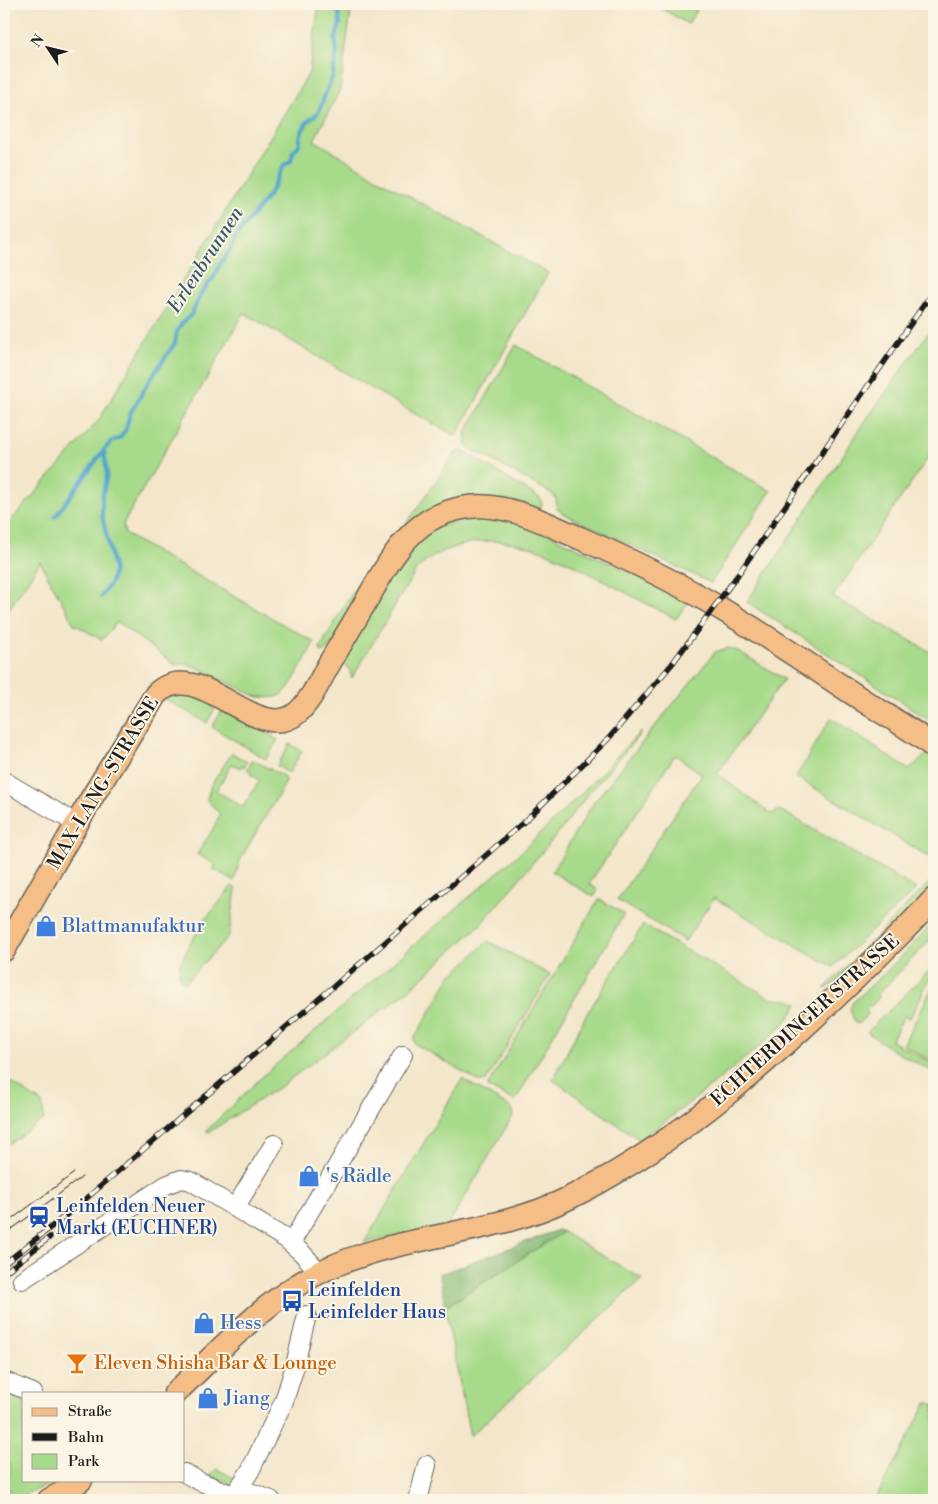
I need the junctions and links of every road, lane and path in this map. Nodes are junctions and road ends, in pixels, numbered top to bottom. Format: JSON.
{"nodes":[{"id":1,"x":934,"y":746,"type":"edge"},
{"id":2,"x":4,"y":781,"type":"edge"},
{"id":3,"x":77,"y":824,"type":"junction"},
{"id":4,"x":934,"y":899,"type":"edge"},
{"id":5,"x":4,"y":950,"type":"edge"},
{"id":6,"x":403,"y":1055,"type":"dead end"},
{"id":7,"x":274,"y":1144,"type":"dead end"},
{"id":8,"x":235,"y":1208,"type":"junction"},
{"id":9,"x":291,"y":1243,"type":"junction"},
{"id":10,"x":319,"y":1272,"type":"junction"},
{"id":11,"x":22,"y":1280,"type":"dead end"},
{"id":12,"x":307,"y":1315,"type":"dead end"},
{"id":13,"x":4,"y":1381,"type":"edge"},
{"id":14,"x":31,"y":1392,"type":"edge"},
{"id":15,"x":176,"y":1392,"type":"edge"},
{"id":16,"x":427,"y":1465,"type":"dead end"},
{"id":17,"x":185,"y":1474,"type":"edge"},
{"id":18,"x":78,"y":1482,"type":"edge"},
{"id":19,"x":232,"y":1497,"type":"edge"},
{"id":20,"x":420,"y":1499,"type":"edge"},
{"id":21,"x":49,"y":1500,"type":"edge"},
{"id":22,"x":271,"y":1500,"type":"edge"}],
"edges":[{"from":1,"to":3,"type":"main road","name":"MAX-LANG-STRASSE"},
{"from":2,"to":3,"type":"street"},
{"from":3,"to":5,"type":"main road","name":"MAX-LANG-STRASSE"},
{"from":4,"to":10,"type":"main road","name":"ECHTERDINGER STRASSE"},
{"from":6,"to":9,"type":"street"},
{"from":7,"to":8,"type":"street"},
{"from":8,"to":9,"type":"street"},
{"from":8,"to":11,"type":"street"},
{"from":9,"to":10,"type":"street"},
{"from":10,"to":15,"type":"main road","name":"ECHTERDINGER STRASSE"},
{"from":12,"to":19,"type":"street"},
{"from":13,"to":14,"type":"street"},
{"from":16,"to":20,"type":"street"},
{"from":17,"to":19,"type":"street"},
{"from":18,"to":21,"type":"main road"},
{"from":19,"to":22,"type":"street"}]}
